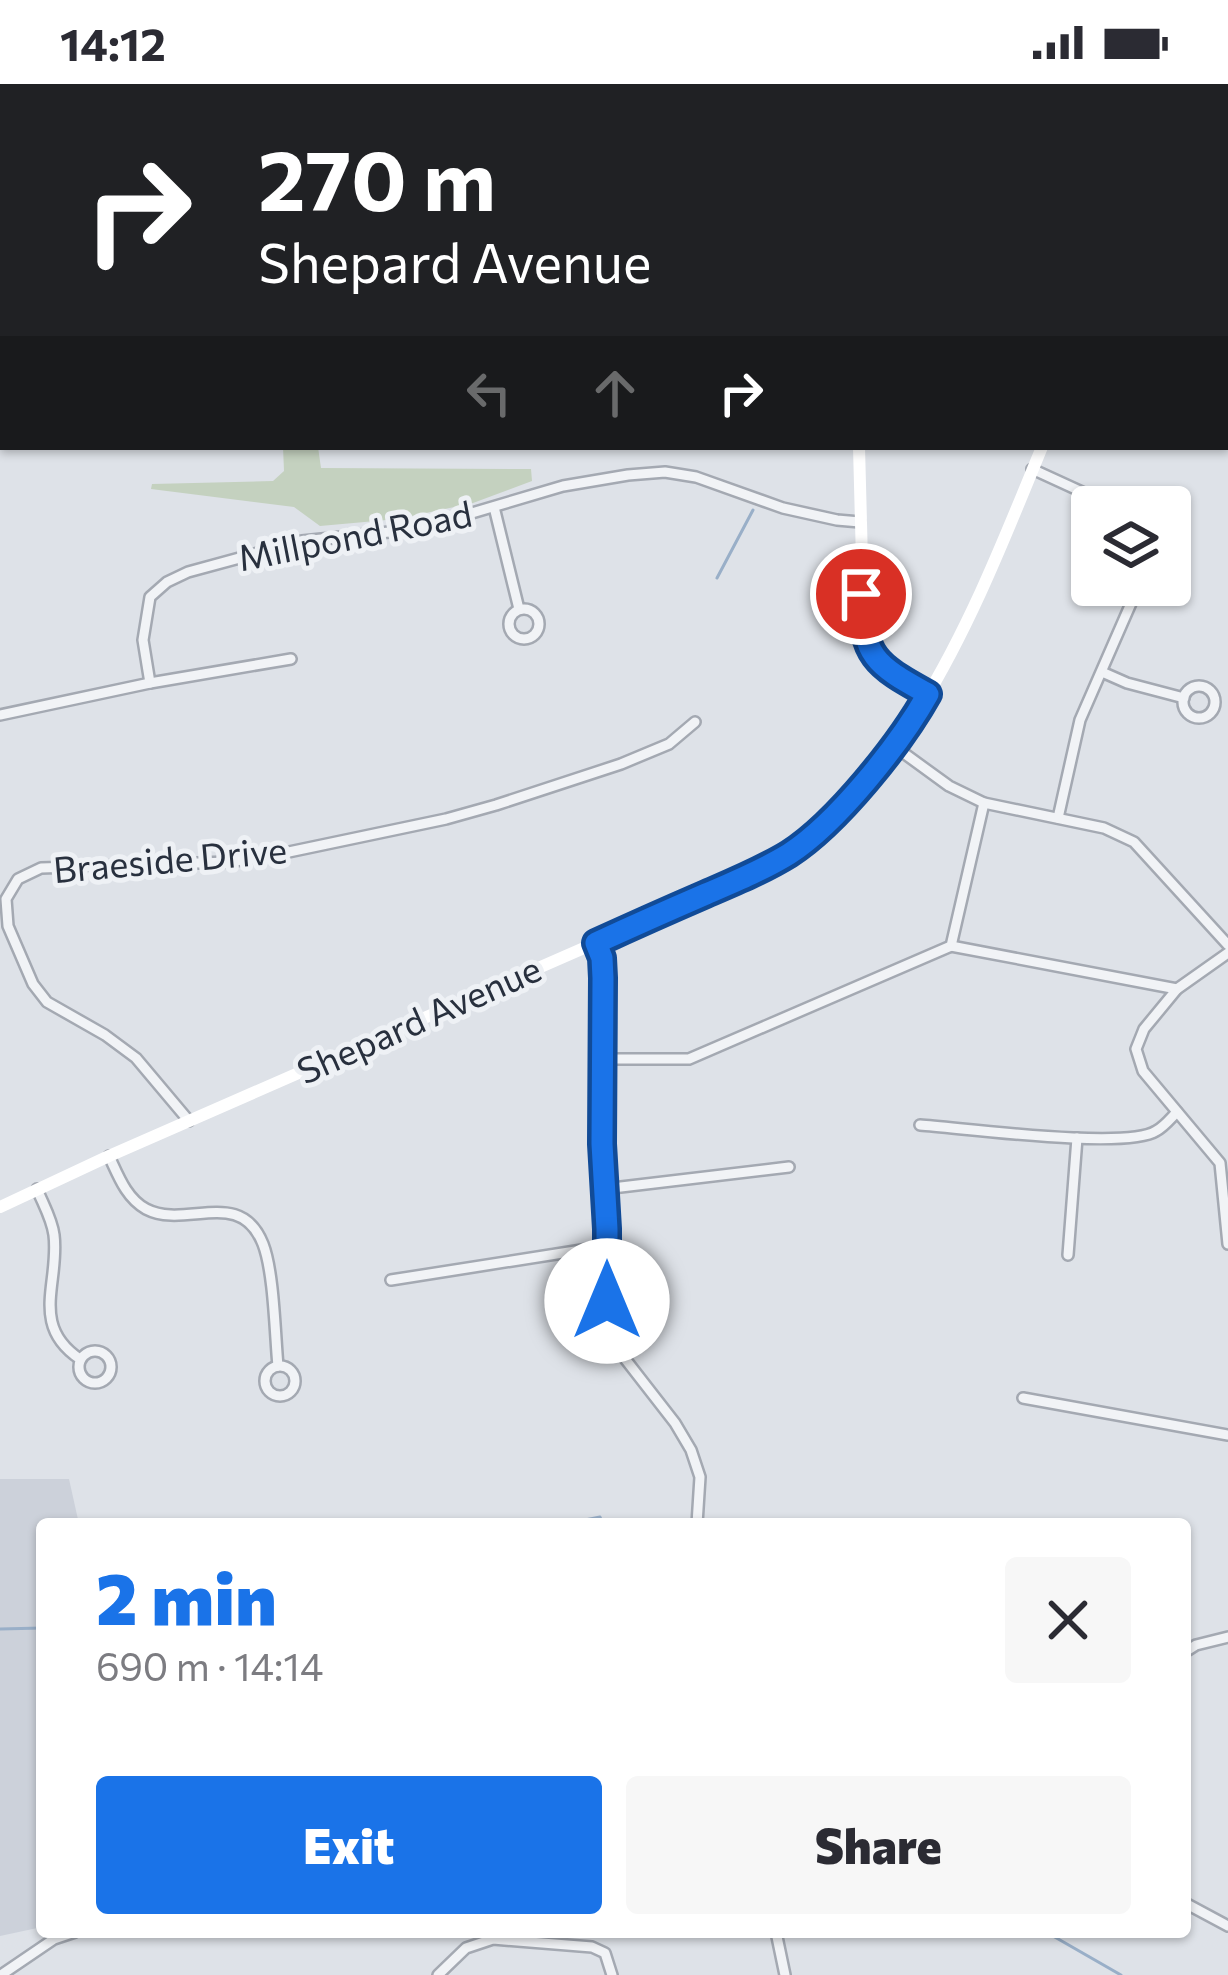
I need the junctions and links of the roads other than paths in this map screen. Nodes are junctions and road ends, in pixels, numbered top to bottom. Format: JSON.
{"nodes":[{"id":1,"x":859,"y":450,"type":"edge"},
{"id":2,"x":1041,"y":450,"type":"edge"},
{"id":3,"x":1032,"y":469,"type":"junction"},
{"id":4,"x":1071,"y":487,"type":"edge"},
{"id":5,"x":494,"y":507,"type":"junction"},
{"id":6,"x":860,"y":522,"type":"junction"},
{"id":7,"x":1130,"y":606,"type":"edge"},
{"id":8,"x":520,"y":609,"type":"dead end"},
{"id":9,"x":291,"y":658,"type":"dead end"},
{"id":10,"x":1102,"y":672,"type":"junction"},
{"id":11,"x":150,"y":683,"type":"junction"},
{"id":12,"x":928,"y":694,"type":"junction"},
{"id":13,"x":1184,"y":698,"type":"dead end"},
{"id":14,"x":0,"y":716,"type":"edge"},
{"id":15,"x":695,"y":722,"type":"dead end"},
{"id":16,"x":893,"y":746,"type":"junction"},
{"id":17,"x":984,"y":802,"type":"junction"},
{"id":18,"x":1058,"y":818,"type":"junction"},
{"id":19,"x":596,"y":943,"type":"junction"},
{"id":20,"x":951,"y":946,"type":"junction"},
{"id":21,"x":1228,"y":949,"type":"edge"},
{"id":22,"x":1177,"y":989,"type":"junction"},
{"id":23,"x":602,"y":1059,"type":"junction"},
{"id":24,"x":1177,"y":1112,"type":"junction"},
{"id":25,"x":189,"y":1120,"type":"junction"},
{"id":26,"x":920,"y":1125,"type":"dead end"},
{"id":27,"x":1077,"y":1138,"type":"junction"},
{"id":28,"x":110,"y":1156,"type":"junction"},
{"id":29,"x":788,"y":1167,"type":"dead end"},
{"id":30,"x":37,"y":1189,"type":"junction"},
{"id":31,"x":604,"y":1189,"type":"junction"},
{"id":32,"x":0,"y":1207,"type":"edge"},
{"id":33,"x":1228,"y":1244,"type":"edge"},
{"id":34,"x":607,"y":1246,"type":"junction"},
{"id":35,"x":1068,"y":1255,"type":"dead end"},
{"id":36,"x":391,"y":1280,"type":"dead end"},
{"id":37,"x":80,"y":1359,"type":"dead end"},
{"id":38,"x":278,"y":1366,"type":"dead end"},
{"id":39,"x":1023,"y":1398,"type":"dead end"},
{"id":40,"x":1228,"y":1435,"type":"edge"},
{"id":41,"x":697,"y":1518,"type":"edge"},
{"id":42,"x":1228,"y":1637,"type":"edge"},
{"id":43,"x":1191,"y":1648,"type":"edge"},
{"id":44,"x":1191,"y":1906,"type":"edge"},
{"id":45,"x":1228,"y":1926,"type":"edge"},
{"id":46,"x":57,"y":1938,"type":"edge"},
{"id":47,"x":777,"y":1938,"type":"edge"},
{"id":48,"x":1,"y":1975,"type":"edge"},
{"id":49,"x":438,"y":1975,"type":"edge"},
{"id":50,"x":612,"y":1975,"type":"edge"},
{"id":51,"x":785,"y":1975,"type":"edge"}],
"edges":[{"from":1,"to":6,"type":"main road"},
{"from":2,"to":3,"type":"main road","name":"Shepard Avenue"},
{"from":3,"to":4,"type":"street"},
{"from":3,"to":12,"type":"main road","name":"Shepard Avenue"},
{"from":5,"to":6,"type":"street","name":"Millpond Road"},
{"from":5,"to":8,"type":"street"},
{"from":5,"to":11,"type":"street","name":"Millpond Road"},
{"from":6,"to":12,"type":"main road"},
{"from":7,"to":10,"type":"street"},
{"from":9,"to":11,"type":"street"},
{"from":10,"to":13,"type":"street"},
{"from":10,"to":18,"type":"street"},
{"from":11,"to":14,"type":"street"},
{"from":12,"to":16,"type":"main road","name":"Shepard Avenue"},
{"from":15,"to":25,"type":"street","name":"Braeside Drive"},
{"from":16,"to":17,"type":"street"},
{"from":16,"to":19,"type":"main road","name":"Shepard Avenue"},
{"from":17,"to":18,"type":"street"},
{"from":17,"to":20,"type":"street"},
{"from":18,"to":21,"type":"street"},
{"from":19,"to":23,"type":"street"},
{"from":19,"to":25,"type":"main road","name":"Shepard Avenue"},
{"from":20,"to":22,"type":"street"},
{"from":20,"to":23,"type":"street"},
{"from":21,"to":22,"type":"street"},
{"from":22,"to":24,"type":"street"},
{"from":23,"to":31,"type":"street"},
{"from":24,"to":27,"type":"street"},
{"from":24,"to":33,"type":"street"},
{"from":25,"to":28,"type":"main road","name":"Shepard Avenue"},
{"from":26,"to":27,"type":"street"},
{"from":27,"to":35,"type":"street"},
{"from":28,"to":30,"type":"main road","name":"Shepard Avenue"},
{"from":28,"to":38,"type":"street"},
{"from":29,"to":31,"type":"street"},
{"from":30,"to":32,"type":"main road","name":"Shepard Avenue"},
{"from":30,"to":37,"type":"street"},
{"from":31,"to":34,"type":"street"},
{"from":34,"to":36,"type":"street"},
{"from":34,"to":41,"type":"street"},
{"from":39,"to":40,"type":"street"},
{"from":42,"to":43,"type":"street"},
{"from":44,"to":45,"type":"street"},
{"from":46,"to":48,"type":"street"},
{"from":47,"to":51,"type":"street"},
{"from":49,"to":50,"type":"street"}]}
